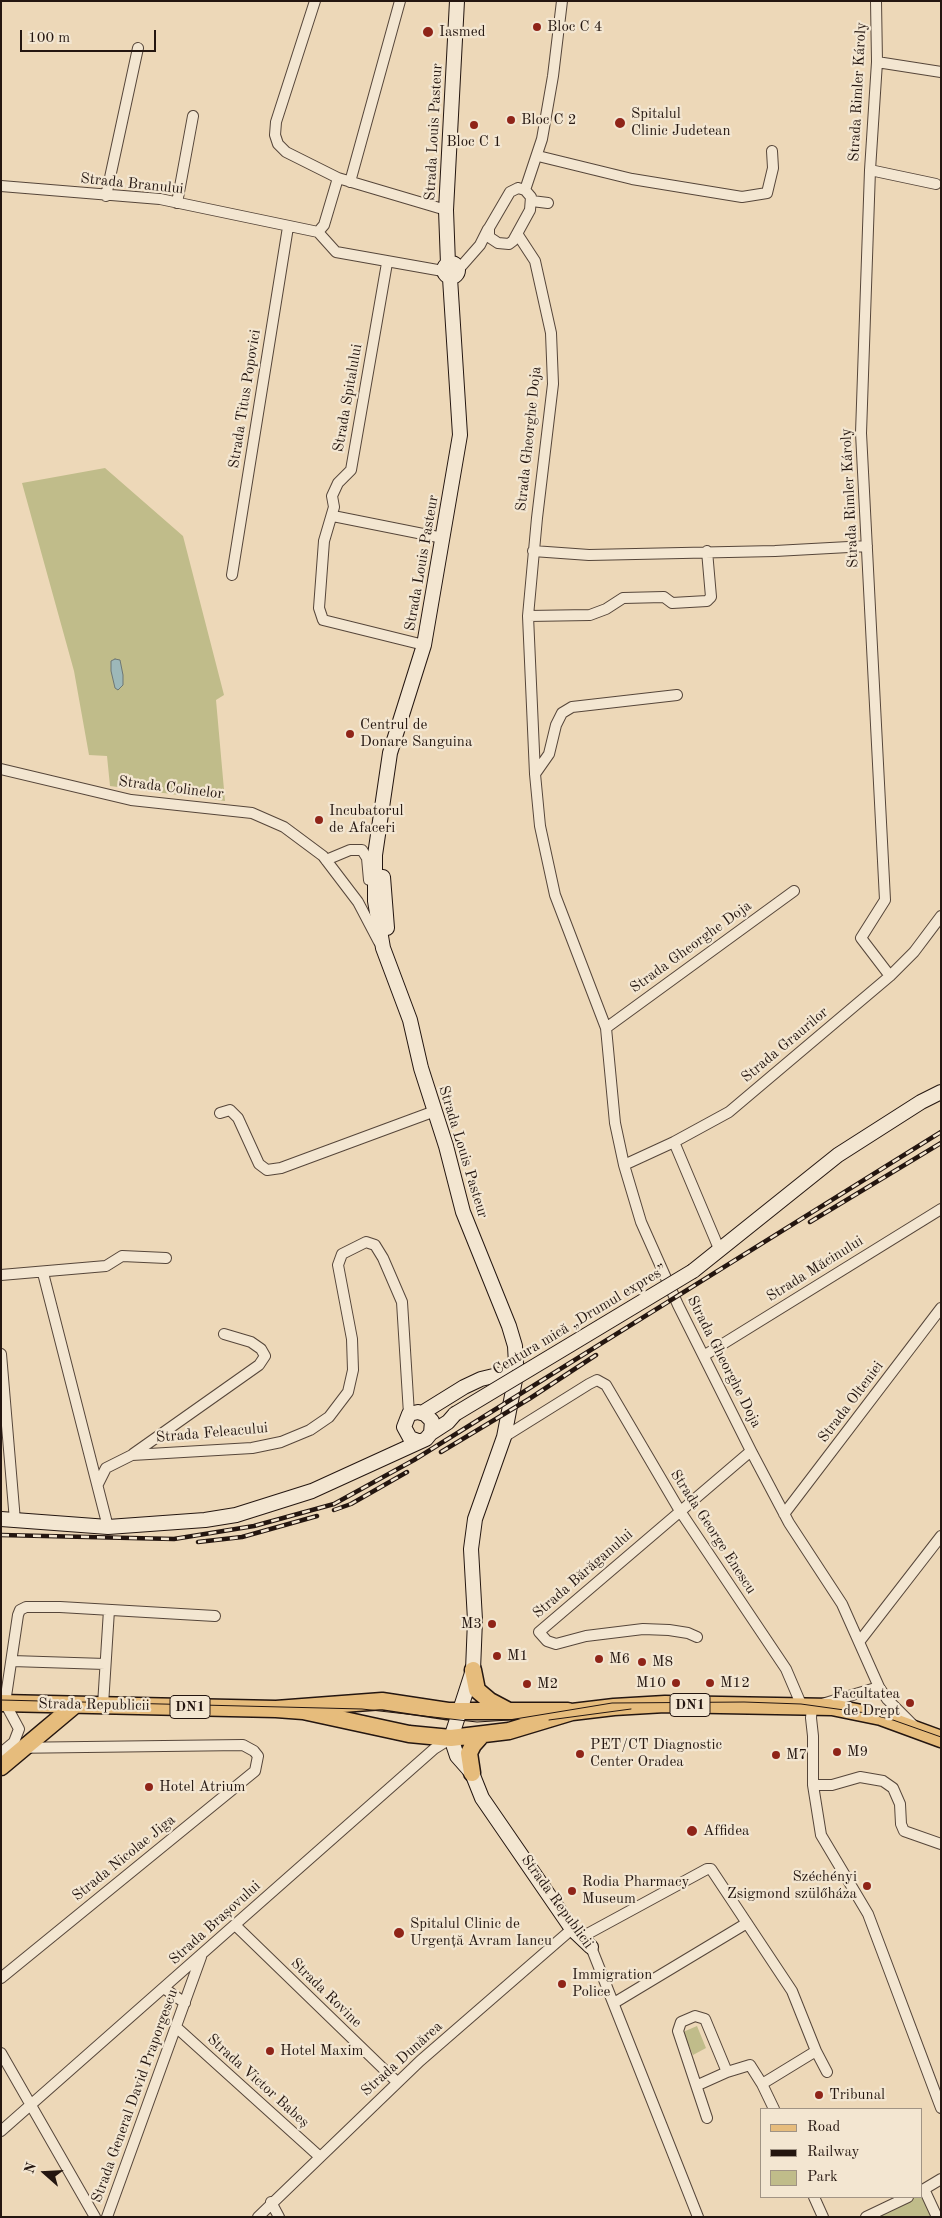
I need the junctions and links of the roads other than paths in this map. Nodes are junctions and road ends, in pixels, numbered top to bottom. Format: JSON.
{"nodes":[{"id":1,"x":315,"y":1,"type":"edge"},
{"id":2,"x":400,"y":1,"type":"edge"},
{"id":3,"x":457,"y":1,"type":"edge"},
{"id":4,"x":562,"y":1,"type":"edge"},
{"id":5,"x":876,"y":1,"type":"edge"},
{"id":6,"x":138,"y":48,"type":"dead end"},
{"id":7,"x":877,"y":62,"type":"junction"},
{"id":8,"x":941,"y":72,"type":"edge"},
{"id":9,"x":194,"y":116,"type":"dead end"},
{"id":10,"x":772,"y":151,"type":"dead end"},
{"id":11,"x":538,"y":156,"type":"junction"},
{"id":12,"x":870,"y":170,"type":"junction"},
{"id":13,"x":338,"y":178,"type":"junction"},
{"id":14,"x":350,"y":182,"type":"junction"},
{"id":15,"x":936,"y":184,"type":"dead end"},
{"id":16,"x":1,"y":186,"type":"edge"},
{"id":17,"x":525,"y":190,"type":"junction"},
{"id":18,"x":106,"y":196,"type":"junction"},
{"id":19,"x":532,"y":200,"type":"junction"},
{"id":20,"x":177,"y":203,"type":"junction"},
{"id":21,"x":548,"y":203,"type":"dead end"},
{"id":22,"x":446,"y":210,"type":"junction"},
{"id":23,"x":288,"y":228,"type":"junction"},
{"id":24,"x":489,"y":228,"type":"junction"},
{"id":25,"x":318,"y":232,"type":"junction"},
{"id":26,"x":518,"y":235,"type":"junction"},
{"id":27,"x":494,"y":241,"type":"junction"},
{"id":28,"x":509,"y":244,"type":"junction"},
{"id":29,"x":480,"y":245,"type":"junction"},
{"id":30,"x":525,"y":246,"type":"junction"},
{"id":31,"x":387,"y":263,"type":"junction"},
{"id":32,"x":450,"y":270,"type":"junction"},
{"id":33,"x":332,"y":516,"type":"junction"},
{"id":34,"x":443,"y":538,"type":"junction"},
{"id":35,"x":867,"y":546,"type":"junction"},
{"id":36,"x":533,"y":550,"type":"junction"},
{"id":37,"x":708,"y":551,"type":"junction"},
{"id":38,"x":232,"y":575,"type":"dead end"},
{"id":39,"x":528,"y":616,"type":"junction"},
{"id":40,"x":424,"y":645,"type":"junction"},
{"id":41,"x":676,"y":695,"type":"dead end"},
{"id":42,"x":1,"y":769,"type":"edge"},
{"id":43,"x":534,"y":774,"type":"junction"},
{"id":44,"x":378,"y":849,"type":"junction"},
{"id":45,"x":326,"y":860,"type":"junction"},
{"id":46,"x":794,"y":891,"type":"dead end"},
{"id":47,"x":373,"y":901,"type":"junction"},
{"id":48,"x":358,"y":902,"type":"junction"},
{"id":49,"x":941,"y":916,"type":"edge"},
{"id":50,"x":383,"y":948,"type":"junction"},
{"id":51,"x":890,"y":976,"type":"junction"},
{"id":52,"x":606,"y":1028,"type":"junction"},
{"id":53,"x":941,"y":1092,"type":"edge"},
{"id":54,"x":435,"y":1111,"type":"junction"},
{"id":55,"x":220,"y":1113,"type":"dead end"},
{"id":56,"x":674,"y":1142,"type":"junction"},
{"id":57,"x":624,"y":1165,"type":"junction"},
{"id":58,"x":941,"y":1209,"type":"edge"},
{"id":59,"x":720,"y":1251,"type":"junction"},
{"id":60,"x":166,"y":1258,"type":"dead end"},
{"id":61,"x":43,"y":1273,"type":"junction"},
{"id":62,"x":1,"y":1275,"type":"edge"},
{"id":63,"x":941,"y":1308,"type":"edge"},
{"id":64,"x":224,"y":1334,"type":"dead end"},
{"id":65,"x":1,"y":1354,"type":"edge"},
{"id":66,"x":705,"y":1355,"type":"junction"},
{"id":67,"x":512,"y":1372,"type":"junction"},
{"id":68,"x":425,"y":1420,"type":"junction"},
{"id":69,"x":405,"y":1431,"type":"junction"},
{"id":70,"x":504,"y":1437,"type":"junction"},
{"id":71,"x":418,"y":1441,"type":"junction"},
{"id":72,"x":751,"y":1451,"type":"junction"},
{"id":73,"x":132,"y":1454,"type":"junction"},
{"id":74,"x":385,"y":1456,"type":"junction"},
{"id":75,"x":98,"y":1484,"type":"junction"},
{"id":76,"x":680,"y":1511,"type":"junction"},
{"id":77,"x":784,"y":1514,"type":"junction"},
{"id":78,"x":8,"y":1520,"type":"edge"},
{"id":79,"x":108,"y":1527,"type":"junction"},
{"id":80,"x":941,"y":1536,"type":"edge"},
{"id":81,"x":109,"y":1610,"type":"junction"},
{"id":82,"x":214,"y":1616,"type":"dead end"},
{"id":83,"x":697,"y":1638,"type":"dead end"},
{"id":84,"x":858,"y":1642,"type":"junction"},
{"id":85,"x":12,"y":1661,"type":"junction"},
{"id":86,"x":105,"y":1664,"type":"junction"},
{"id":87,"x":472,"y":1670,"type":"junction"},
{"id":88,"x":879,"y":1687,"type":"junction"},
{"id":89,"x":3,"y":1703,"type":"edge"},
{"id":90,"x":75,"y":1705,"type":"junction"},
{"id":91,"x":104,"y":1705,"type":"junction"},
{"id":92,"x":816,"y":1707,"type":"junction"},
{"id":93,"x":276,"y":1709,"type":"junction"},
{"id":94,"x":510,"y":1710,"type":"junction"},
{"id":95,"x":572,"y":1712,"type":"junction"},
{"id":96,"x":456,"y":1725,"type":"junction"},
{"id":97,"x":919,"y":1731,"type":"junction"},
{"id":98,"x":481,"y":1736,"type":"junction"},
{"id":99,"x":941,"y":1739,"type":"edge"},
{"id":100,"x":941,"y":1747,"type":"edge"},
{"id":101,"x":26,"y":1748,"type":"junction"},
{"id":102,"x":4,"y":1750,"type":"edge"},
{"id":103,"x":1,"y":1767,"type":"edge"},
{"id":104,"x":472,"y":1773,"type":"junction"},
{"id":105,"x":813,"y":1785,"type":"junction"},
{"id":106,"x":941,"y":1844,"type":"edge"},
{"id":107,"x":747,"y":1923,"type":"junction"},
{"id":108,"x":235,"y":1925,"type":"junction"},
{"id":109,"x":581,"y":1938,"type":"junction"},
{"id":110,"x":201,"y":1956,"type":"junction"},
{"id":111,"x":1,"y":1978,"type":"edge"},
{"id":112,"x":164,"y":1989,"type":"junction"},
{"id":113,"x":185,"y":2003,"type":"junction"},
{"id":114,"x":614,"y":2003,"type":"junction"},
{"id":115,"x":176,"y":2027,"type":"junction"},
{"id":116,"x":816,"y":2051,"type":"junction"},
{"id":117,"x":1,"y":2053,"type":"edge"},
{"id":118,"x":727,"y":2072,"type":"junction"},
{"id":119,"x":827,"y":2072,"type":"dead end"},
{"id":120,"x":397,"y":2082,"type":"junction"},
{"id":121,"x":762,"y":2084,"type":"junction"},
{"id":122,"x":698,"y":2085,"type":"junction"},
{"id":123,"x":31,"y":2105,"type":"junction"},
{"id":124,"x":774,"y":2108,"type":"edge"},
{"id":125,"x":941,"y":2108,"type":"edge"},
{"id":126,"x":707,"y":2118,"type":"dead end"},
{"id":127,"x":1,"y":2131,"type":"edge"},
{"id":128,"x":320,"y":2157,"type":"junction"},
{"id":129,"x":937,"y":2182,"type":"edge"},
{"id":130,"x":922,"y":2190,"type":"edge"},
{"id":131,"x":941,"y":2193,"type":"edge"},
{"id":132,"x":814,"y":2198,"type":"edge"},
{"id":133,"x":906,"y":2198,"type":"edge"},
{"id":134,"x":271,"y":2202,"type":"junction"},
{"id":135,"x":937,"y":2213,"type":"edge"},
{"id":136,"x":95,"y":2217,"type":"edge"},
{"id":137,"x":106,"y":2217,"type":"edge"},
{"id":138,"x":258,"y":2217,"type":"edge"},
{"id":139,"x":279,"y":2217,"type":"edge"},
{"id":140,"x":698,"y":2217,"type":"edge"},
{"id":141,"x":823,"y":2217,"type":"edge"},
{"id":142,"x":866,"y":2217,"type":"edge"}],
"edges":[{"from":1,"to":13,"type":"street"},
{"from":2,"to":14,"type":"street"},
{"from":3,"to":22,"type":"main road","name":"Strada Louis Pasteur"},
{"from":4,"to":11,"type":"street"},
{"from":5,"to":7,"type":"street","name":"Strada Rimler Károly"},
{"from":6,"to":18,"type":"street"},
{"from":7,"to":8,"type":"street"},
{"from":7,"to":12,"type":"street","name":"Strada Rimler Károly"},
{"from":9,"to":20,"type":"street"},
{"from":10,"to":11,"type":"street"},
{"from":11,"to":17,"type":"street"},
{"from":12,"to":15,"type":"street"},
{"from":12,"to":35,"type":"street","name":"Strada Rimler Károly"},
{"from":13,"to":14,"type":"street"},
{"from":13,"to":25,"type":"street"},
{"from":14,"to":22,"type":"street"},
{"from":16,"to":18,"type":"street","name":"Strada Branului"},
{"from":17,"to":19,"type":"street"},
{"from":17,"to":24,"type":"street"},
{"from":18,"to":20,"type":"street","name":"Strada Branului"},
{"from":19,"to":21,"type":"street"},
{"from":19,"to":26,"type":"street"},
{"from":20,"to":23,"type":"street","name":"Strada Branului"},
{"from":22,"to":32,"type":"main road","name":"Strada Louis Pasteur"},
{"from":23,"to":25,"type":"street","name":"Strada Branului"},
{"from":23,"to":38,"type":"street","name":"Strada Titus Popovici"},
{"from":24,"to":27,"type":"street"},
{"from":24,"to":29,"type":"street"},
{"from":25,"to":31,"type":"street"},
{"from":26,"to":28,"type":"street"},
{"from":26,"to":30,"type":"street","name":"Strada Gheorghe Doja"},
{"from":27,"to":28,"type":"street"},
{"from":27,"to":29,"type":"street"},
{"from":28,"to":30,"type":"street"},
{"from":29,"to":32,"type":"street"},
{"from":30,"to":36,"type":"street","name":"Strada Gheorghe Doja"},
{"from":31,"to":32,"type":"street"},
{"from":31,"to":33,"type":"street","name":"Strada Spitalului"},
{"from":32,"to":34,"type":"main road","name":"Strada Louis Pasteur"},
{"from":33,"to":34,"type":"street"},
{"from":33,"to":40,"type":"street","name":"Strada Spitalului"},
{"from":34,"to":40,"type":"main road","name":"Strada Louis Pasteur"},
{"from":35,"to":37,"type":"street"},
{"from":35,"to":51,"type":"street","name":"Strada Rimler Károly"},
{"from":36,"to":37,"type":"street"},
{"from":36,"to":39,"type":"street","name":"Strada Gheorghe Doja"},
{"from":37,"to":39,"type":"street"},
{"from":39,"to":43,"type":"street","name":"Strada Gheorghe Doja"},
{"from":40,"to":44,"type":"main road","name":"Strada Louis Pasteur"},
{"from":41,"to":43,"type":"street"},
{"from":42,"to":45,"type":"street","name":"Strada Colinelor"},
{"from":43,"to":52,"type":"street","name":"Strada Gheorghe Doja"},
{"from":44,"to":47,"type":"main road","name":"Strada Louis Pasteur"},
{"from":44,"to":50,"type":"main road","name":"Strada Louis Pasteur"},
{"from":45,"to":47,"type":"street"},
{"from":45,"to":48,"type":"street","name":"Strada Colinelor"},
{"from":46,"to":52,"type":"street","name":"Strada Gheorghe Doja"},
{"from":47,"to":48,"type":"street"},
{"from":47,"to":50,"type":"main road","name":"Strada Louis Pasteur"},
{"from":48,"to":50,"type":"street","name":"Strada Colinelor"},
{"from":49,"to":51,"type":"street","name":"Strada Graurilor"},
{"from":50,"to":54,"type":"main road","name":"Strada Louis Pasteur"},
{"from":51,"to":56,"type":"street","name":"Strada Graurilor"},
{"from":52,"to":57,"type":"street","name":"Strada Gheorghe Doja"},
{"from":53,"to":59,"type":"main road","name":"Centura mică „Drumul expres”"},
{"from":54,"to":55,"type":"street"},
{"from":54,"to":67,"type":"main road","name":"Strada Louis Pasteur"},
{"from":56,"to":57,"type":"street","name":"Strada Graurilor"},
{"from":56,"to":59,"type":"street"},
{"from":57,"to":66,"type":"street","name":"Strada Gheorghe Doja"},
{"from":58,"to":66,"type":"street","name":"Strada Măcinului"},
{"from":59,"to":68,"type":"main road","name":"Centura mică „Drumul expres”","bridge":true},
{"from":60,"to":61,"type":"street"},
{"from":61,"to":62,"type":"street"},
{"from":61,"to":75,"type":"street"},
{"from":63,"to":77,"type":"street","name":"Strada Olteniei"},
{"from":64,"to":73,"type":"street","name":"Strada Feleacului"},
{"from":65,"to":78,"type":"street"},
{"from":66,"to":72,"type":"street","name":"Strada Gheorghe Doja"},
{"from":67,"to":68,"type":"main road"},
{"from":67,"to":70,"type":"main road","name":"Strada Louis Pasteur"},
{"from":68,"to":69,"type":"main road"},
{"from":68,"to":71,"type":"main road"},
{"from":68,"to":73,"type":"street","name":"Strada Feleacului"},
{"from":69,"to":71,"type":"main road"},
{"from":69,"to":74,"type":"main road"},
{"from":70,"to":76,"type":"street","name":"Strada George Enescu"},
{"from":70,"to":87,"type":"main road","name":"Strada Louis Pasteur"},
{"from":71,"to":74,"type":"main road"},
{"from":72,"to":76,"type":"street","name":"Strada Bărăganului"},
{"from":72,"to":77,"type":"street","name":"Strada Gheorghe Doja"},
{"from":73,"to":75,"type":"street","name":"Strada Feleacului"},
{"from":74,"to":79,"type":"main road"},
{"from":75,"to":79,"type":"street"},
{"from":76,"to":83,"type":"street","name":"Strada Bărăganului"},
{"from":76,"to":92,"type":"street","name":"Strada George Enescu"},
{"from":77,"to":84,"type":"street","name":"Strada Gheorghe Doja"},
{"from":78,"to":79,"type":"main road"},
{"from":80,"to":84,"type":"street"},
{"from":81,"to":82,"type":"street"},
{"from":81,"to":85,"type":"street"},
{"from":81,"to":86,"type":"street"},
{"from":84,"to":88,"type":"street","name":"Strada Gheorghe Doja"},
{"from":85,"to":86,"type":"street"},
{"from":85,"to":89,"type":"street"},
{"from":86,"to":91,"type":"street"},
{"from":87,"to":94,"type":"main road"},
{"from":87,"to":96,"type":"main road","name":"Strada Louis Pasteur"},
{"from":88,"to":92,"type":"street"},
{"from":88,"to":97,"type":"street","name":"Strada Gheorghe Doja"},
{"from":89,"to":90,"type":"main road","name":"Strada Republicii"},
{"from":89,"to":102,"type":"street"},
{"from":90,"to":91,"type":"main road","name":"Strada Republicii","number":"DN1"},
{"from":90,"to":101,"type":"main road"},
{"from":91,"to":93,"type":"main road","name":"Strada Republicii","number":"DN1"},
{"from":92,"to":95,"type":"main road","number":"DN1"},
{"from":92,"to":97,"type":"main road","number":"DN1"},
{"from":92,"to":100,"type":"main road","number":"DN1"},
{"from":92,"to":105,"type":"street"},
{"from":93,"to":96,"type":"main road","name":"Strada Republicii","number":"DN1"},
{"from":93,"to":96,"type":"main road","name":"Strada Republicii","number":"DN1"},
{"from":94,"to":95,"type":"main road","name":"Strada Republicii","number":"DN1"},
{"from":94,"to":96,"type":"main road","name":"Strada Republicii","number":"DN1"},
{"from":95,"to":98,"type":"main road","number":"DN1"},
{"from":96,"to":98,"type":"main road","name":"Strada Republicii","number":"DN1"},
{"from":96,"to":104,"type":"main road","name":"Strada Republicii"},
{"from":96,"to":108,"type":"street","name":"Strada Brașovului"},
{"from":97,"to":99,"type":"main road","number":"DN1"},
{"from":98,"to":104,"type":"main road"},
{"from":101,"to":102,"type":"street"},
{"from":101,"to":103,"type":"main road"},
{"from":101,"to":111,"type":"street","name":"Strada Nicolae Jiga"},
{"from":104,"to":109,"type":"main road","name":"Strada Republicii"},
{"from":105,"to":106,"type":"street"},
{"from":105,"to":125,"type":"street"},
{"from":107,"to":109,"type":"street","name":"Strada Dunărea"},
{"from":107,"to":114,"type":"street"},
{"from":107,"to":116,"type":"street"},
{"from":108,"to":110,"type":"street","name":"Strada Brașovului"},
{"from":108,"to":120,"type":"street","name":"Strada Rovine"},
{"from":109,"to":114,"type":"street","name":"Strada Republicii"},
{"from":109,"to":120,"type":"street","name":"Strada Dunărea"},
{"from":110,"to":112,"type":"street","name":"Strada Brașovului"},
{"from":110,"to":113,"type":"street","name":"Strada General David Praporgescu"},
{"from":112,"to":113,"type":"street"},
{"from":112,"to":123,"type":"street","name":"Strada Brașovului"},
{"from":113,"to":115,"type":"street","name":"Strada General David Praporgescu"},
{"from":114,"to":140,"type":"street","name":"Strada Republicii"},
{"from":115,"to":128,"type":"street","name":"Strada Victor Babeș"},
{"from":115,"to":137,"type":"street","name":"Strada General David Praporgescu"},
{"from":116,"to":119,"type":"street"},
{"from":116,"to":121,"type":"street"},
{"from":117,"to":123,"type":"street"},
{"from":118,"to":121,"type":"street"},
{"from":118,"to":122,"type":"street"},
{"from":118,"to":122,"type":"street"},
{"from":120,"to":128,"type":"street","name":"Strada Dunărea"},
{"from":121,"to":124,"type":"street"},
{"from":122,"to":126,"type":"street"},
{"from":123,"to":127,"type":"street","name":"Strada Brașovului"},
{"from":123,"to":136,"type":"street"},
{"from":128,"to":134,"type":"street","name":"Strada Dunărea"},
{"from":129,"to":130,"type":"street"},
{"from":129,"to":131,"type":"street"},
{"from":130,"to":135,"type":"street"},
{"from":132,"to":141,"type":"street"},
{"from":133,"to":142,"type":"street"},
{"from":134,"to":138,"type":"street","name":"Strada Dunărea"},
{"from":134,"to":139,"type":"street"}]}
